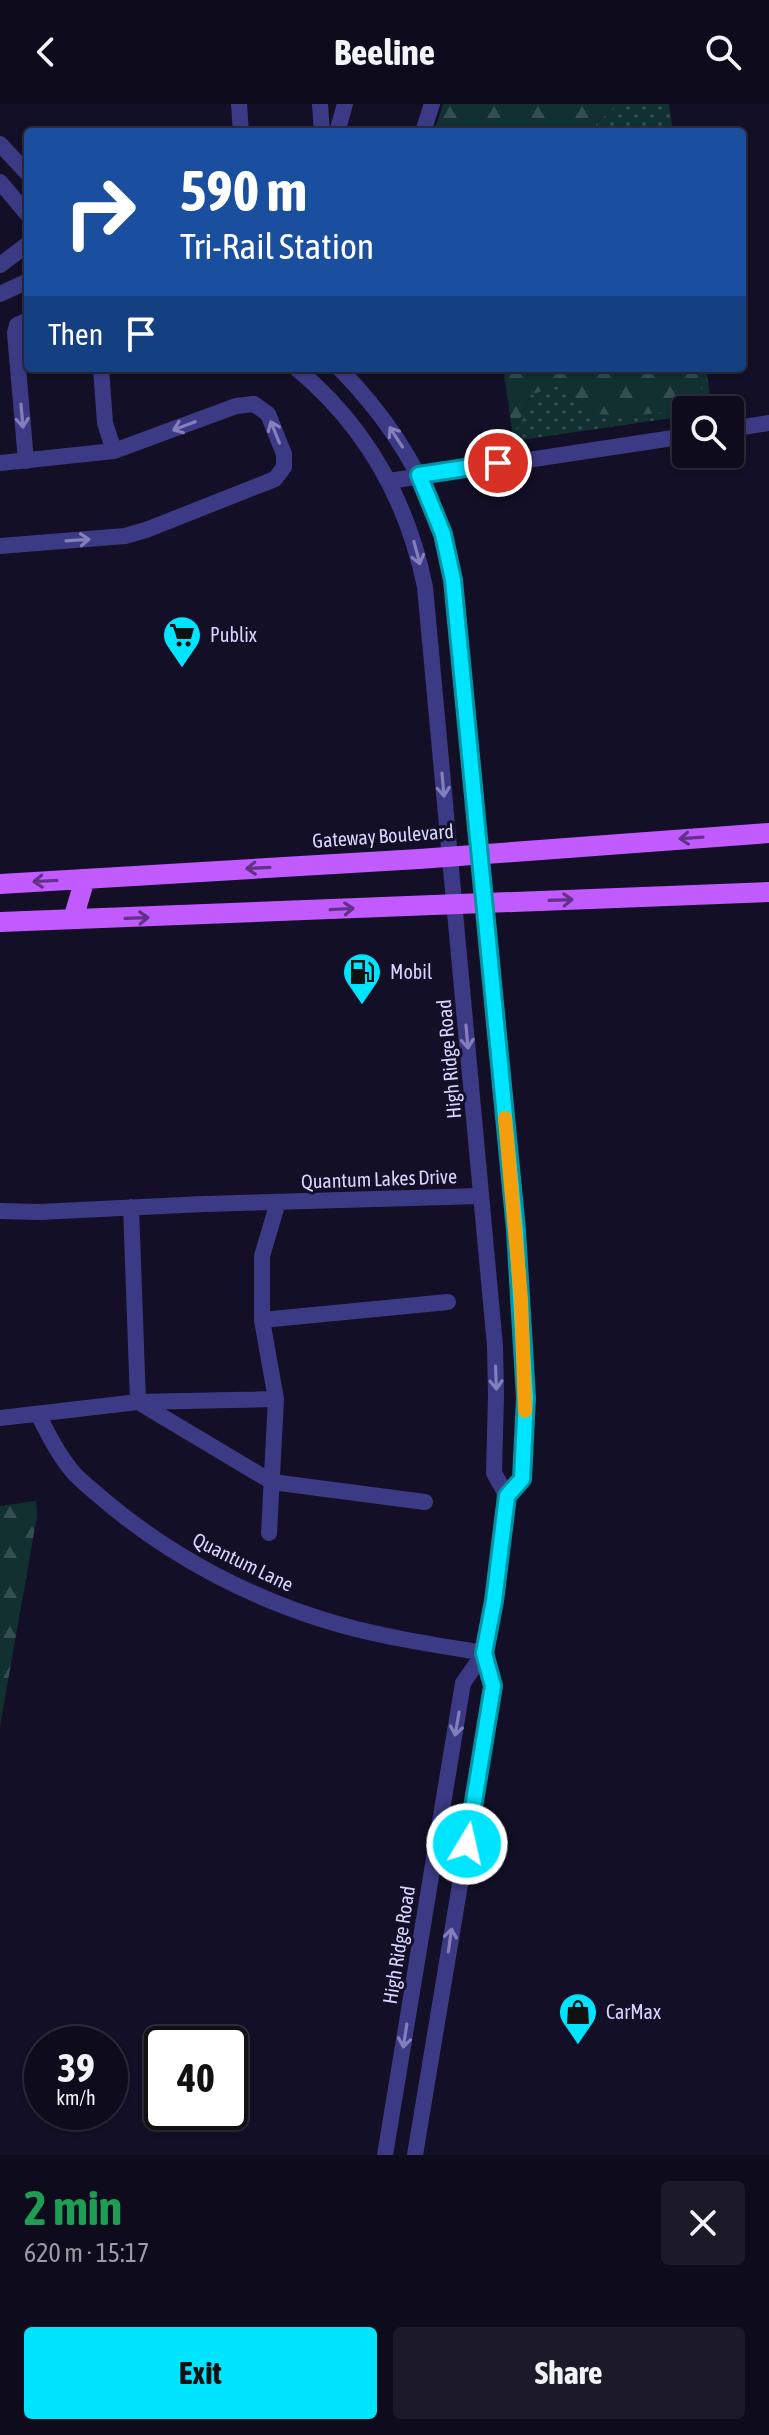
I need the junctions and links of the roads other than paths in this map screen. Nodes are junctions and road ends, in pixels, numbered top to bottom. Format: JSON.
{"nodes":[{"id":1,"x":239,"y":104,"type":"edge"},
{"id":2,"x":320,"y":104,"type":"edge"},
{"id":3,"x":345,"y":104,"type":"edge"},
{"id":4,"x":432,"y":104,"type":"edge"},
{"id":5,"x":241,"y":128,"type":"edge"},
{"id":6,"x":322,"y":128,"type":"edge"},
{"id":7,"x":338,"y":128,"type":"edge"},
{"id":8,"x":424,"y":128,"type":"edge"},
{"id":9,"x":0,"y":144,"type":"edge"},
{"id":10,"x":24,"y":170,"type":"edge"},
{"id":11,"x":0,"y":182,"type":"edge"},
{"id":12,"x":24,"y":210,"type":"edge"},
{"id":13,"x":24,"y":247,"type":"edge"},
{"id":14,"x":0,"y":265,"type":"edge"},
{"id":15,"x":24,"y":283,"type":"edge"},
{"id":16,"x":0,"y":294,"type":"edge"},
{"id":17,"x":24,"y":321,"type":"edge"},
{"id":18,"x":101,"y":372,"type":"edge"},
{"id":19,"x":300,"y":372,"type":"edge"},
{"id":20,"x":343,"y":372,"type":"edge"},
{"id":21,"x":769,"y":423,"type":"edge"},
{"id":22,"x":744,"y":427,"type":"edge"},
{"id":23,"x":672,"y":438,"type":"edge"},
{"id":24,"x":114,"y":451,"type":"junction"},
{"id":25,"x":26,"y":461,"type":"junction"},
{"id":26,"x":0,"y":463,"type":"edge"},
{"id":27,"x":419,"y":475,"type":"junction"},
{"id":28,"x":389,"y":481,"type":"junction"},
{"id":29,"x":0,"y":546,"type":"edge"},
{"id":30,"x":769,"y":833,"type":"edge"},
{"id":31,"x":479,"y":855,"type":"junction"},
{"id":32,"x":449,"y":856,"type":"junction"},
{"id":33,"x":85,"y":879,"type":"junction"},
{"id":34,"x":0,"y":884,"type":"edge"},
{"id":35,"x":769,"y":892,"type":"edge"},
{"id":36,"x":483,"y":903,"type":"junction"},
{"id":37,"x":454,"y":904,"type":"junction"},
{"id":38,"x":73,"y":919,"type":"junction"},
{"id":39,"x":0,"y":922,"type":"edge"},
{"id":40,"x":481,"y":1196,"type":"junction"},
{"id":41,"x":278,"y":1202,"type":"junction"},
{"id":42,"x":131,"y":1207,"type":"junction"},
{"id":43,"x":0,"y":1211,"type":"edge"},
{"id":44,"x":521,"y":1299,"type":"junction"},
{"id":45,"x":491,"y":1300,"type":"junction"},
{"id":46,"x":448,"y":1302,"type":"dead end"},
{"id":47,"x":262,"y":1320,"type":"junction"},
{"id":48,"x":276,"y":1399,"type":"junction"},
{"id":49,"x":138,"y":1402,"type":"junction"},
{"id":50,"x":38,"y":1414,"type":"junction"},
{"id":51,"x":0,"y":1418,"type":"edge"},
{"id":52,"x":272,"y":1482,"type":"junction"},
{"id":53,"x":507,"y":1496,"type":"junction"},
{"id":54,"x":425,"y":1502,"type":"dead end"},
{"id":55,"x":269,"y":1533,"type":"dead end"},
{"id":56,"x":484,"y":1653,"type":"junction"},
{"id":57,"x":429,"y":1886,"type":"junction"},
{"id":58,"x":457,"y":1891,"type":"junction"},
{"id":59,"x":385,"y":2155,"type":"edge"},
{"id":60,"x":415,"y":2155,"type":"edge"}],
"edges":[{"from":1,"to":5,"type":"street"},
{"from":2,"to":6,"type":"street"},
{"from":3,"to":7,"type":"street"},
{"from":4,"to":8,"type":"street"},
{"from":9,"to":10,"type":"street"},
{"from":11,"to":12,"type":"street"},
{"from":13,"to":14,"type":"street"},
{"from":15,"to":16,"type":"street"},
{"from":17,"to":25,"type":"street","one_way":true},
{"from":18,"to":24,"type":"street"},
{"from":19,"to":28,"type":"street","name":"High Ridge Road"},
{"from":27,"to":20,"type":"street","name":"High Ridge Road","one_way":true},
{"from":21,"to":22,"type":"street"},
{"from":23,"to":27,"type":"street"},
{"from":24,"to":25,"type":"street"},
{"from":29,"to":24,"type":"street","one_way":true},
{"from":25,"to":26,"type":"street"},
{"from":27,"to":28,"type":"street"},
{"from":27,"to":31,"type":"street","name":"High Ridge Road"},
{"from":28,"to":32,"type":"street","name":"High Ridge Road","one_way":true},
{"from":30,"to":31,"type":"main road","name":"Gateway Boulevard","one_way":true},
{"from":31,"to":32,"type":"main road","name":"Gateway Boulevard"},
{"from":31,"to":36,"type":"street","name":"High Ridge Road"},
{"from":32,"to":33,"type":"main road","name":"Gateway Boulevard","one_way":true},
{"from":32,"to":37,"type":"street","name":"High Ridge Road"},
{"from":33,"to":34,"type":"main road","name":"Gateway Boulevard","one_way":true},
{"from":33,"to":38,"type":"main road"},
{"from":36,"to":35,"type":"main road","one_way":true},
{"from":36,"to":37,"type":"main road"},
{"from":36,"to":44,"type":"street","name":"High Ridge Road"},
{"from":38,"to":37,"type":"main road","one_way":true},
{"from":37,"to":40,"type":"street","name":"High Ridge Road","one_way":true},
{"from":38,"to":39,"type":"main road"},
{"from":40,"to":41,"type":"street","name":"Quantum Lakes Drive"},
{"from":40,"to":45,"type":"street","name":"High Ridge Road"},
{"from":41,"to":42,"type":"street","name":"Quantum Lakes Drive"},
{"from":41,"to":47,"type":"street","name":"Quantum Lakes Drive"},
{"from":42,"to":43,"type":"street","name":"Quantum Lakes Drive"},
{"from":42,"to":49,"type":"street"},
{"from":44,"to":45,"type":"street"},
{"from":44,"to":53,"type":"street","name":"High Ridge Road"},
{"from":45,"to":53,"type":"street","name":"High Ridge Road","one_way":true},
{"from":46,"to":47,"type":"street"},
{"from":47,"to":48,"type":"street","name":"Quantum Lakes Drive"},
{"from":48,"to":49,"type":"street"},
{"from":48,"to":52,"type":"street","name":"Quantum Lakes Drive"},
{"from":49,"to":50,"type":"street"},
{"from":49,"to":52,"type":"street"},
{"from":50,"to":51,"type":"street"},
{"from":50,"to":56,"type":"street","name":"Quantum Lane"},
{"from":52,"to":54,"type":"street"},
{"from":52,"to":55,"type":"street","name":"Quantum Lakes Drive"},
{"from":53,"to":56,"type":"street","name":"High Ridge Road"},
{"from":56,"to":57,"type":"street","name":"High Ridge Road","one_way":true},
{"from":56,"to":58,"type":"street","name":"High Ridge Road"},
{"from":57,"to":58,"type":"street"},
{"from":57,"to":59,"type":"street","name":"High Ridge Road","one_way":true},
{"from":60,"to":58,"type":"street","name":"High Ridge Road","one_way":true}]}
